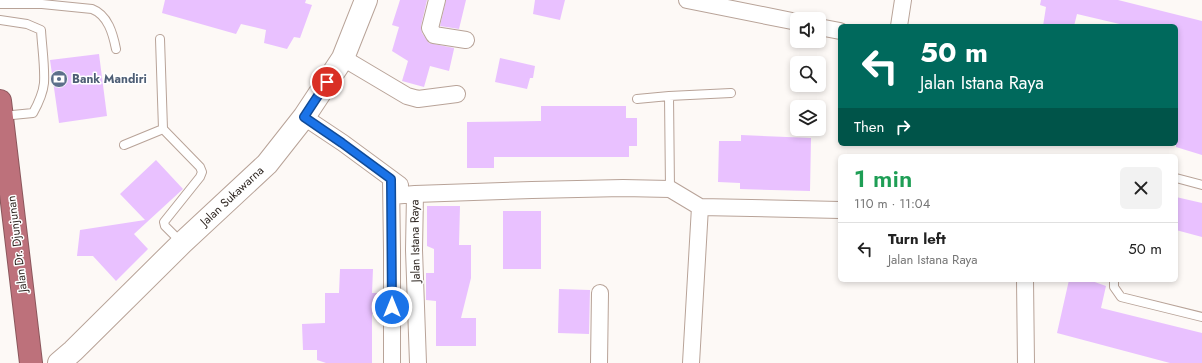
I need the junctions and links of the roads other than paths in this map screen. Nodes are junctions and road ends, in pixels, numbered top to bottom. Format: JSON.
{"nodes":[{"id":1,"x":366,"y":0,"type":"edge"},
{"id":2,"x":436,"y":0,"type":"edge"},
{"id":3,"x":688,"y":0,"type":"edge"},
{"id":4,"x":903,"y":0,"type":"edge"},
{"id":5,"x":43,"y":2,"type":"edge"},
{"id":6,"x":0,"y":4,"type":"edge"},
{"id":7,"x":82,"y":4,"type":"edge"},
{"id":8,"x":0,"y":20,"type":"edge"},
{"id":9,"x":790,"y":21,"type":"edge"},
{"id":10,"x":899,"y":24,"type":"edge"},
{"id":11,"x":826,"y":28,"type":"edge"},
{"id":12,"x":838,"y":31,"type":"edge"},
{"id":13,"x":160,"y":39,"type":"dead end"},
{"id":14,"x":466,"y":40,"type":"dead end"},
{"id":15,"x":116,"y":49,"type":"dead end"},
{"id":16,"x":343,"y":58,"type":"junction"},
{"id":17,"x":731,"y":93,"type":"dead end"},
{"id":18,"x":457,"y":94,"type":"dead end"},
{"id":19,"x":668,"y":96,"type":"junction"},
{"id":20,"x":637,"y":98,"type":"dead end"},
{"id":21,"x":1,"y":108,"type":"edge"},
{"id":22,"x":304,"y":117,"type":"junction"},
{"id":23,"x":163,"y":129,"type":"junction"},
{"id":24,"x":124,"y":145,"type":"dead end"},
{"id":25,"x":391,"y":179,"type":"junction"},
{"id":26,"x":1178,"y":179,"type":"edge"},
{"id":27,"x":1202,"y":185,"type":"edge"},
{"id":28,"x":670,"y":188,"type":"junction"},
{"id":29,"x":415,"y":194,"type":"junction"},
{"id":30,"x":392,"y":196,"type":"junction"},
{"id":31,"x":700,"y":208,"type":"junction"},
{"id":32,"x":838,"y":210,"type":"edge"},
{"id":33,"x":182,"y":243,"type":"junction"},
{"id":34,"x":414,"y":250,"type":"junction"},
{"id":35,"x":392,"y":251,"type":"junction"},
{"id":36,"x":1026,"y":282,"type":"edge"},
{"id":37,"x":1114,"y":282,"type":"edge"},
{"id":38,"x":600,"y":293,"type":"dead end"},
{"id":39,"x":1202,"y":317,"type":"edge"},
{"id":40,"x":31,"y":363,"type":"edge"},
{"id":41,"x":59,"y":363,"type":"edge"},
{"id":42,"x":392,"y":363,"type":"edge"},
{"id":43,"x":418,"y":363,"type":"edge"},
{"id":44,"x":599,"y":363,"type":"edge"},
{"id":45,"x":692,"y":363,"type":"edge"},
{"id":46,"x":1026,"y":363,"type":"edge"}],
"edges":[{"from":1,"to":16,"type":"street","name":"Jalan Sukawarna"},
{"from":2,"to":14,"type":"street"},
{"from":3,"to":9,"type":"street"},
{"from":4,"to":10,"type":"street"},
{"from":5,"to":6,"type":"lane"},
{"from":5,"to":7,"type":"lane"},
{"from":7,"to":15,"type":"lane"},
{"from":8,"to":21,"type":"lane"},
{"from":11,"to":12,"type":"street"},
{"from":13,"to":23,"type":"lane"},
{"from":16,"to":18,"type":"street"},
{"from":16,"to":22,"type":"street","name":"Jalan Sukawarna"},
{"from":17,"to":19,"type":"lane"},
{"from":19,"to":20,"type":"lane"},
{"from":19,"to":28,"type":"lane"},
{"from":21,"to":40,"type":"highway","name":"Jalan Dr. Djunjunan"},
{"from":22,"to":25,"type":"street","name":"Jalan Istana Raya"},
{"from":22,"to":33,"type":"street","name":"Jalan Sukawarna"},
{"from":23,"to":24,"type":"lane"},
{"from":23,"to":33,"type":"lane"},
{"from":25,"to":29,"type":"street","name":"Jalan Istana Raya"},
{"from":25,"to":30,"type":"street","name":"Jalan Istana Raya"},
{"from":26,"to":27,"type":"lane"},
{"from":28,"to":29,"type":"street"},
{"from":28,"to":31,"type":"street"},
{"from":29,"to":30,"type":"street"},
{"from":29,"to":34,"type":"street","name":"Jalan Istana Raya"},
{"from":30,"to":35,"type":"street","name":"Jalan Istana Raya"},
{"from":31,"to":32,"type":"street"},
{"from":31,"to":45,"type":"street"},
{"from":33,"to":41,"type":"street","name":"Jalan Sukawarna"},
{"from":34,"to":35,"type":"street"},
{"from":34,"to":43,"type":"street","name":"Jalan Istana Raya"},
{"from":35,"to":42,"type":"street","name":"Jalan Istana Raya"},
{"from":36,"to":46,"type":"street"},
{"from":37,"to":39,"type":"lane"},
{"from":38,"to":44,"type":"street"}]}
